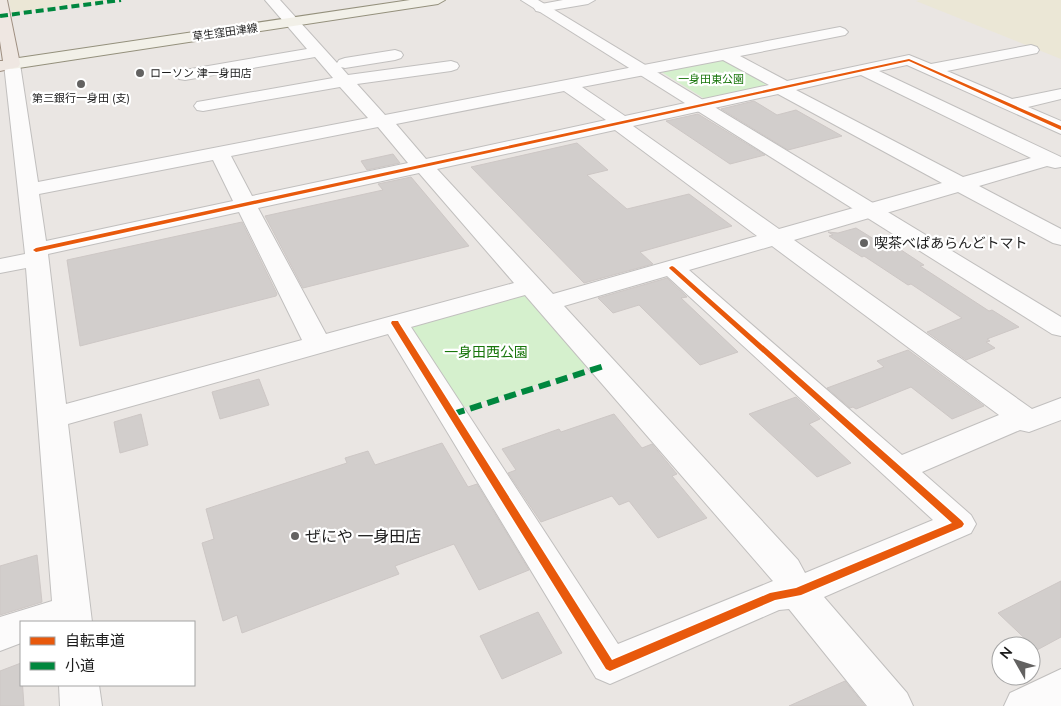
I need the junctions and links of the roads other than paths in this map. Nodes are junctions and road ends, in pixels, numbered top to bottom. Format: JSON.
{"nodes":[{"id":1,"x":0,"y":0,"type":"edge"},
{"id":2,"x":272,"y":0,"type":"edge"},
{"id":3,"x":438,"y":0,"type":"edge"},
{"id":4,"x":588,"y":0,"type":"edge"},
{"id":5,"x":535,"y":4,"type":"edge"},
{"id":6,"x":292,"y":22,"type":"junction"},
{"id":7,"x":840,"y":32,"type":"dead end"},
{"id":8,"x":1030,"y":50,"type":"dead end"},
{"id":9,"x":319,"y":52,"type":"junction"},
{"id":10,"x":724,"y":54,"type":"junction"},
{"id":11,"x":395,"y":55,"type":"dead end"},
{"id":12,"x":6,"y":65,"type":"edge"},
{"id":13,"x":331,"y":66,"type":"junction"},
{"id":14,"x":451,"y":66,"type":"dead end"},
{"id":15,"x":931,"y":69,"type":"junction"},
{"id":16,"x":642,"y":70,"type":"junction"},
{"id":17,"x":865,"y":71,"type":"junction"},
{"id":18,"x":185,"y":75,"type":"dead end"},
{"id":19,"x":344,"y":81,"type":"junction"},
{"id":20,"x":566,"y":85,"type":"junction"},
{"id":21,"x":785,"y":88,"type":"junction"},
{"id":22,"x":1061,"y":94,"type":"edge"},
{"id":23,"x":1011,"y":105,"type":"junction"},
{"id":24,"x":203,"y":106,"type":"dead end"},
{"id":25,"x":700,"y":106,"type":"junction"},
{"id":26,"x":19,"y":120,"type":"junction"},
{"id":27,"x":381,"y":121,"type":"junction"},
{"id":28,"x":0,"y":123,"type":"edge"},
{"id":29,"x":621,"y":124,"type":"junction"},
{"id":30,"x":1061,"y":128,"type":"edge"},
{"id":31,"x":219,"y":153,"type":"junction"},
{"id":32,"x":1055,"y":162,"type":"edge"},
{"id":33,"x":422,"y":166,"type":"junction"},
{"id":34,"x":961,"y":184,"type":"junction"},
{"id":35,"x":28,"y":190,"type":"junction"},
{"id":36,"x":246,"y":205,"type":"junction"},
{"id":37,"x":870,"y":211,"type":"junction"},
{"id":38,"x":776,"y":238,"type":"junction"},
{"id":39,"x":1061,"y":238,"type":"edge"},
{"id":40,"x":36,"y":254,"type":"junction"},
{"id":41,"x":0,"y":266,"type":"edge"},
{"id":42,"x":672,"y":268,"type":"junction"},
{"id":43,"x":539,"y":295,"type":"junction"},
{"id":44,"x":395,"y":323,"type":"junction"},
{"id":45,"x":1061,"y":328,"type":"edge"},
{"id":46,"x":318,"y":344,"type":"junction"},
{"id":47,"x":1061,"y":408,"type":"edge"},
{"id":48,"x":1022,"y":417,"type":"junction"},
{"id":49,"x":52,"y":418,"type":"junction"},
{"id":50,"x":899,"y":469,"type":"junction"},
{"id":51,"x":797,"y":592,"type":"junction"},
{"id":52,"x":73,"y":616,"type":"edge"},
{"id":53,"x":42,"y":621,"type":"edge"},
{"id":54,"x":20,"y":627,"type":"edge"},
{"id":55,"x":0,"y":634,"type":"edge"},
{"id":56,"x":79,"y":686,"type":"edge"},
{"id":57,"x":1061,"y":687,"type":"edge"},
{"id":58,"x":81,"y":706,"type":"edge"},
{"id":59,"x":892,"y":706,"type":"edge"},
{"id":60,"x":1025,"y":706,"type":"edge"}],
"edges":[{"from":1,"to":12,"type":"main road"},
{"from":2,"to":6,"type":"street"},
{"from":3,"to":6,"type":"main road","name":"草生窪田津線"},
{"from":4,"to":5,"type":"street"},
{"from":5,"to":16,"type":"street"},
{"from":6,"to":9,"type":"street"},
{"from":6,"to":12,"type":"main road","name":"草生窪田津線"},
{"from":7,"to":10,"type":"street"},
{"from":8,"to":15,"type":"street"},
{"from":9,"to":13,"type":"street"},
{"from":9,"to":18,"type":"street"},
{"from":10,"to":16,"type":"street"},
{"from":10,"to":21,"type":"street"},
{"from":11,"to":13,"type":"street"},
{"from":12,"to":26,"type":"street"},
{"from":13,"to":19,"type":"street"},
{"from":14,"to":19,"type":"street"},
{"from":15,"to":17,"type":"street"},
{"from":15,"to":23,"type":"street"},
{"from":16,"to":20,"type":"street"},
{"from":16,"to":25,"type":"street"},
{"from":17,"to":21,"type":"street"},
{"from":17,"to":32,"type":"street"},
{"from":19,"to":24,"type":"street"},
{"from":19,"to":27,"type":"street"},
{"from":20,"to":27,"type":"street"},
{"from":20,"to":29,"type":"street"},
{"from":21,"to":25,"type":"street"},
{"from":21,"to":34,"type":"street"},
{"from":22,"to":23,"type":"street"},
{"from":23,"to":30,"type":"street"},
{"from":25,"to":29,"type":"street"},
{"from":25,"to":37,"type":"street"},
{"from":26,"to":28,"type":"street"},
{"from":26,"to":35,"type":"street"},
{"from":27,"to":31,"type":"street"},
{"from":27,"to":33,"type":"street"},
{"from":29,"to":33,"type":"street"},
{"from":29,"to":38,"type":"street"},
{"from":31,"to":35,"type":"street"},
{"from":31,"to":36,"type":"street"},
{"from":32,"to":34,"type":"street"},
{"from":33,"to":36,"type":"street"},
{"from":33,"to":43,"type":"street"},
{"from":34,"to":37,"type":"street"},
{"from":34,"to":39,"type":"street"},
{"from":35,"to":40,"type":"street"},
{"from":36,"to":40,"type":"street"},
{"from":36,"to":46,"type":"street"},
{"from":37,"to":38,"type":"street"},
{"from":37,"to":45,"type":"street"},
{"from":38,"to":42,"type":"street"},
{"from":38,"to":48,"type":"street"},
{"from":40,"to":41,"type":"street"},
{"from":40,"to":49,"type":"street"},
{"from":42,"to":43,"type":"street"},
{"from":42,"to":50,"type":"street"},
{"from":43,"to":44,"type":"street"},
{"from":43,"to":51,"type":"street"},
{"from":44,"to":46,"type":"street"},
{"from":44,"to":51,"type":"street"},
{"from":46,"to":49,"type":"street"},
{"from":47,"to":48,"type":"street"},
{"from":48,"to":50,"type":"street"},
{"from":49,"to":52,"type":"street"},
{"from":50,"to":51,"type":"street"},
{"from":51,"to":59,"type":"street"},
{"from":52,"to":53,"type":"street"},
{"from":54,"to":55,"type":"street"},
{"from":56,"to":58,"type":"street"},
{"from":57,"to":60,"type":"street"}]}
